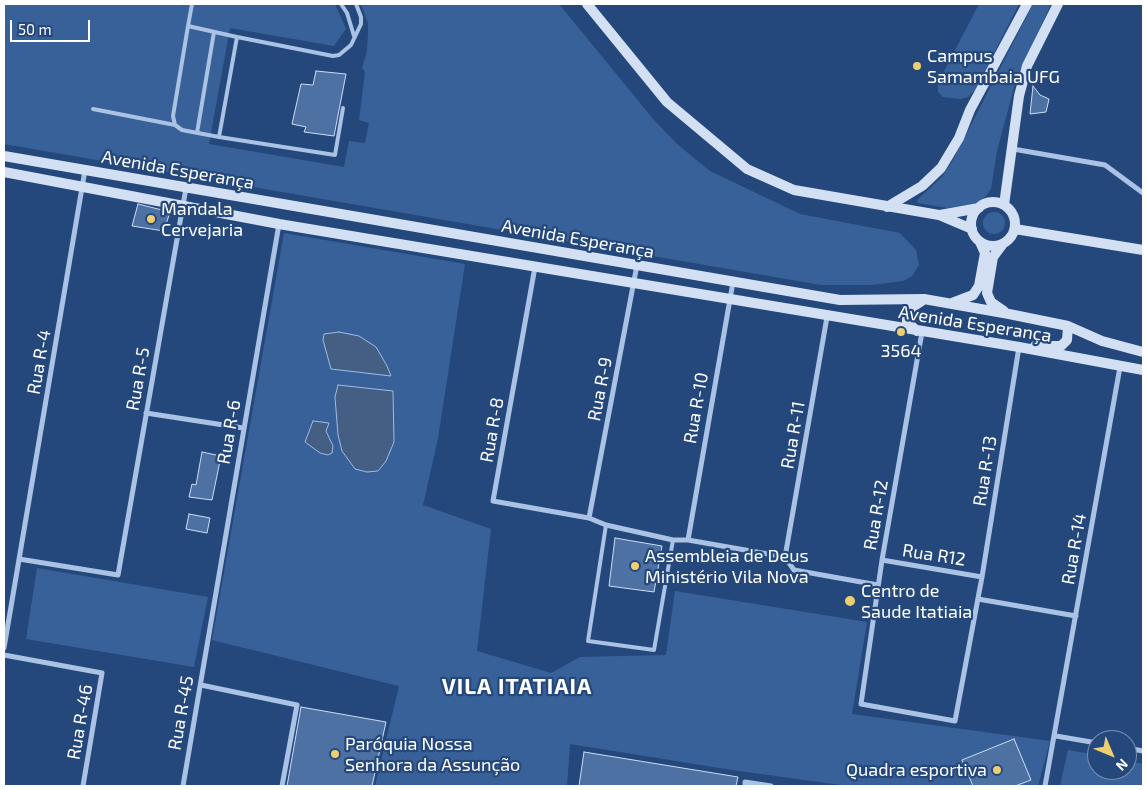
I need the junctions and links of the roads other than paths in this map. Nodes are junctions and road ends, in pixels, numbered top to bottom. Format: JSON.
{"nodes":[{"id":1,"x":192,"y":4,"type":"edge"},
{"id":2,"x":342,"y":4,"type":"edge"},
{"id":3,"x":356,"y":4,"type":"edge"},
{"id":4,"x":587,"y":4,"type":"edge"},
{"id":5,"x":1027,"y":4,"type":"edge"},
{"id":6,"x":1058,"y":4,"type":"edge"},
{"id":7,"x":188,"y":26,"type":"junction"},
{"id":8,"x":214,"y":32,"type":"junction"},
{"id":9,"x":354,"y":36,"type":"junction"},
{"id":10,"x":237,"y":37,"type":"junction"},
{"id":11,"x":343,"y":108,"type":"dead end"},
{"id":12,"x":93,"y":109,"type":"dead end"},
{"id":13,"x":174,"y":125,"type":"junction"},
{"id":14,"x":197,"y":133,"type":"junction"},
{"id":15,"x":219,"y":137,"type":"junction"},
{"id":16,"x":1013,"y":149,"type":"junction"},
{"id":17,"x":4,"y":156,"type":"edge"},
{"id":18,"x":85,"y":170,"type":"junction"},
{"id":19,"x":4,"y":172,"type":"edge"},
{"id":20,"x":83,"y":186,"type":"junction"},
{"id":21,"x":922,"y":186,"type":"junction"},
{"id":22,"x":186,"y":188,"type":"junction"},
{"id":23,"x":1143,"y":193,"type":"edge"},
{"id":24,"x":1004,"y":205,"type":"junction"},
{"id":25,"x":183,"y":206,"type":"junction"},
{"id":26,"x":887,"y":207,"type":"junction"},
{"id":27,"x":979,"y":208,"type":"junction"},
{"id":28,"x":910,"y":211,"type":"junction"},
{"id":29,"x":939,"y":215,"type":"junction"},
{"id":30,"x":279,"y":224,"type":"junction"},
{"id":31,"x":972,"y":228,"type":"junction"},
{"id":32,"x":1015,"y":229,"type":"junction"},
{"id":33,"x":980,"y":242,"type":"junction"},
{"id":34,"x":1002,"y":245,"type":"junction"},
{"id":35,"x":1143,"y":250,"type":"edge"},
{"id":36,"x":637,"y":265,"type":"junction"},
{"id":37,"x":535,"y":267,"type":"junction"},
{"id":38,"x":733,"y":282,"type":"junction"},
{"id":39,"x":634,"y":284,"type":"junction"},
{"id":40,"x":924,"y":299,"type":"junction"},
{"id":41,"x":728,"y":301,"type":"junction"},
{"id":42,"x":947,"y":304,"type":"junction"},
{"id":43,"x":1009,"y":314,"type":"junction"},
{"id":44,"x":828,"y":317,"type":"junction"},
{"id":45,"x":1068,"y":326,"type":"junction"},
{"id":46,"x":919,"y":331,"type":"junction"},
{"id":47,"x":1019,"y":347,"type":"junction"},
{"id":48,"x":1143,"y":352,"type":"edge"},
{"id":49,"x":1120,"y":367,"type":"junction"},
{"id":50,"x":1143,"y":370,"type":"edge"},
{"id":51,"x":146,"y":413,"type":"junction"},
{"id":52,"x":243,"y":428,"type":"junction"},
{"id":53,"x":589,"y":518,"type":"junction"},
{"id":54,"x":606,"y":525,"type":"junction"},
{"id":55,"x":673,"y":540,"type":"junction"},
{"id":56,"x":688,"y":540,"type":"junction"},
{"id":57,"x":785,"y":557,"type":"junction"},
{"id":58,"x":19,"y":559,"type":"junction"},
{"id":59,"x":882,"y":560,"type":"junction"},
{"id":60,"x":982,"y":577,"type":"junction"},
{"id":61,"x":878,"y":585,"type":"junction"},
{"id":62,"x":978,"y":599,"type":"junction"},
{"id":63,"x":1076,"y":616,"type":"junction"},
{"id":64,"x":206,"y":645,"type":"joint"},
{"id":65,"x":4,"y":648,"type":"edge"},
{"id":66,"x":4,"y":655,"type":"edge"},
{"id":67,"x":201,"y":686,"type":"junction"},
{"id":68,"x":861,"y":704,"type":"joint"},
{"id":69,"x":1056,"y":736,"type":"junction"},
{"id":70,"x":1087,"y":741,"type":"edge"},
{"id":71,"x":745,"y":784,"type":"edge"},
{"id":72,"x":1046,"y":784,"type":"edge"},
{"id":73,"x":83,"y":786,"type":"edge"},
{"id":74,"x":183,"y":786,"type":"edge"},
{"id":75,"x":282,"y":786,"type":"edge"},
{"id":76,"x":771,"y":786,"type":"edge"}],
"edges":[{"from":1,"to":7,"type":"lane"},
{"from":2,"to":9,"type":"lane"},
{"from":3,"to":9,"type":"lane"},
{"from":4,"to":26,"type":"main road"},
{"from":5,"to":21,"type":"main road"},
{"from":6,"to":16,"type":"main road"},
{"from":7,"to":8,"type":"lane"},
{"from":7,"to":13,"type":"lane"},
{"from":8,"to":10,"type":"lane"},
{"from":8,"to":14,"type":"lane"},
{"from":9,"to":10,"type":"lane"},
{"from":10,"to":15,"type":"lane"},
{"from":11,"to":15,"type":"lane"},
{"from":12,"to":13,"type":"lane"},
{"from":13,"to":14,"type":"lane"},
{"from":14,"to":15,"type":"lane"},
{"from":16,"to":23,"type":"street"},
{"from":16,"to":24,"type":"main road"},
{"from":17,"to":18,"type":"main road","name":"Avenida Esperança"},
{"from":18,"to":20,"type":"street","name":"Rua R-4"},
{"from":18,"to":22,"type":"main road","name":"Avenida Esperança"},
{"from":19,"to":20,"type":"main road","name":"Avenida Esperança"},
{"from":20,"to":25,"type":"main road","name":"Avenida Esperança"},
{"from":20,"to":58,"type":"street","name":"Rua R-4"},
{"from":21,"to":26,"type":"main road"},
{"from":21,"to":28,"type":"main road"},
{"from":22,"to":25,"type":"street","name":"Rua R-5"},
{"from":22,"to":36,"type":"main road","name":"Avenida Esperança"},
{"from":24,"to":27,"type":"main road"},
{"from":24,"to":32,"type":"main road"},
{"from":25,"to":30,"type":"main road","name":"Avenida Esperança"},
{"from":25,"to":51,"type":"street","name":"Rua R-5"},
{"from":26,"to":28,"type":"main road"},
{"from":27,"to":29,"type":"main road"},
{"from":27,"to":31,"type":"main road"},
{"from":28,"to":29,"type":"main road"},
{"from":29,"to":31,"type":"main road"},
{"from":30,"to":37,"type":"main road","name":"Avenida Esperança"},
{"from":30,"to":52,"type":"street","name":"Rua R-6"},
{"from":31,"to":33,"type":"main road"},
{"from":32,"to":34,"type":"main road"},
{"from":32,"to":35,"type":"main road"},
{"from":33,"to":34,"type":"main road"},
{"from":33,"to":42,"type":"main road"},
{"from":34,"to":43,"type":"main road"},
{"from":36,"to":38,"type":"main road","name":"Avenida Esperança"},
{"from":36,"to":39,"type":"street","name":"Rua R-9"},
{"from":37,"to":39,"type":"main road","name":"Avenida Esperança"},
{"from":37,"to":53,"type":"street","name":"Rua R-8"},
{"from":38,"to":40,"type":"main road","name":"Avenida Esperança"},
{"from":38,"to":41,"type":"street","name":"Rua R-10"},
{"from":39,"to":41,"type":"main road","name":"Avenida Esperança"},
{"from":39,"to":53,"type":"street","name":"Rua R-9"},
{"from":40,"to":42,"type":"main road","name":"Avenida Esperança"},
{"from":40,"to":46,"type":"main road"},
{"from":41,"to":44,"type":"main road","name":"Avenida Esperança"},
{"from":41,"to":56,"type":"street","name":"Rua R-10"},
{"from":42,"to":43,"type":"main road","name":"Avenida Esperança"},
{"from":43,"to":45,"type":"main road","name":"Avenida Esperança"},
{"from":44,"to":46,"type":"main road","name":"Avenida Esperança"},
{"from":44,"to":57,"type":"street","name":"Rua R-11"},
{"from":45,"to":47,"type":"main road"},
{"from":45,"to":48,"type":"main road","name":"Avenida Esperança"},
{"from":46,"to":47,"type":"main road","name":"Avenida Esperança"},
{"from":46,"to":59,"type":"street","name":"Rua R-12"},
{"from":47,"to":49,"type":"main road","name":"Avenida Esperança"},
{"from":47,"to":60,"type":"street","name":"Rua R-13"},
{"from":49,"to":50,"type":"main road","name":"Avenida Esperança"},
{"from":49,"to":63,"type":"street","name":"Rua R-14"},
{"from":51,"to":52,"type":"street"},
{"from":51,"to":58,"type":"street","name":"Rua R-5"},
{"from":52,"to":64,"type":"street","name":"Rua R-6"},
{"from":53,"to":54,"type":"street"},
{"from":54,"to":55,"type":"street"},
{"from":54,"to":55,"type":"lane"},
{"from":55,"to":56,"type":"street"},
{"from":56,"to":57,"type":"street"},
{"from":57,"to":61,"type":"street"},
{"from":58,"to":65,"type":"street","name":"Rua R-4"},
{"from":59,"to":60,"type":"street","name":"Rua R12"},
{"from":59,"to":61,"type":"street","name":"Rua R-12"},
{"from":60,"to":62,"type":"street","name":"Rua R-13"},
{"from":61,"to":68,"type":"street","name":"Rua R-12"},
{"from":62,"to":63,"type":"street"},
{"from":62,"to":68,"type":"street","name":"Rua R-13"},
{"from":63,"to":69,"type":"street","name":"Rua R-14"},
{"from":64,"to":67,"type":"street","name":"Rua R-45"},
{"from":66,"to":73,"type":"street","name":"Rua R-46"},
{"from":67,"to":74,"type":"street","name":"Rua R-45"},
{"from":67,"to":75,"type":"street"},
{"from":69,"to":70,"type":"street"},
{"from":69,"to":72,"type":"street","name":"Rua R-14"},
{"from":71,"to":76,"type":"street"}]}
